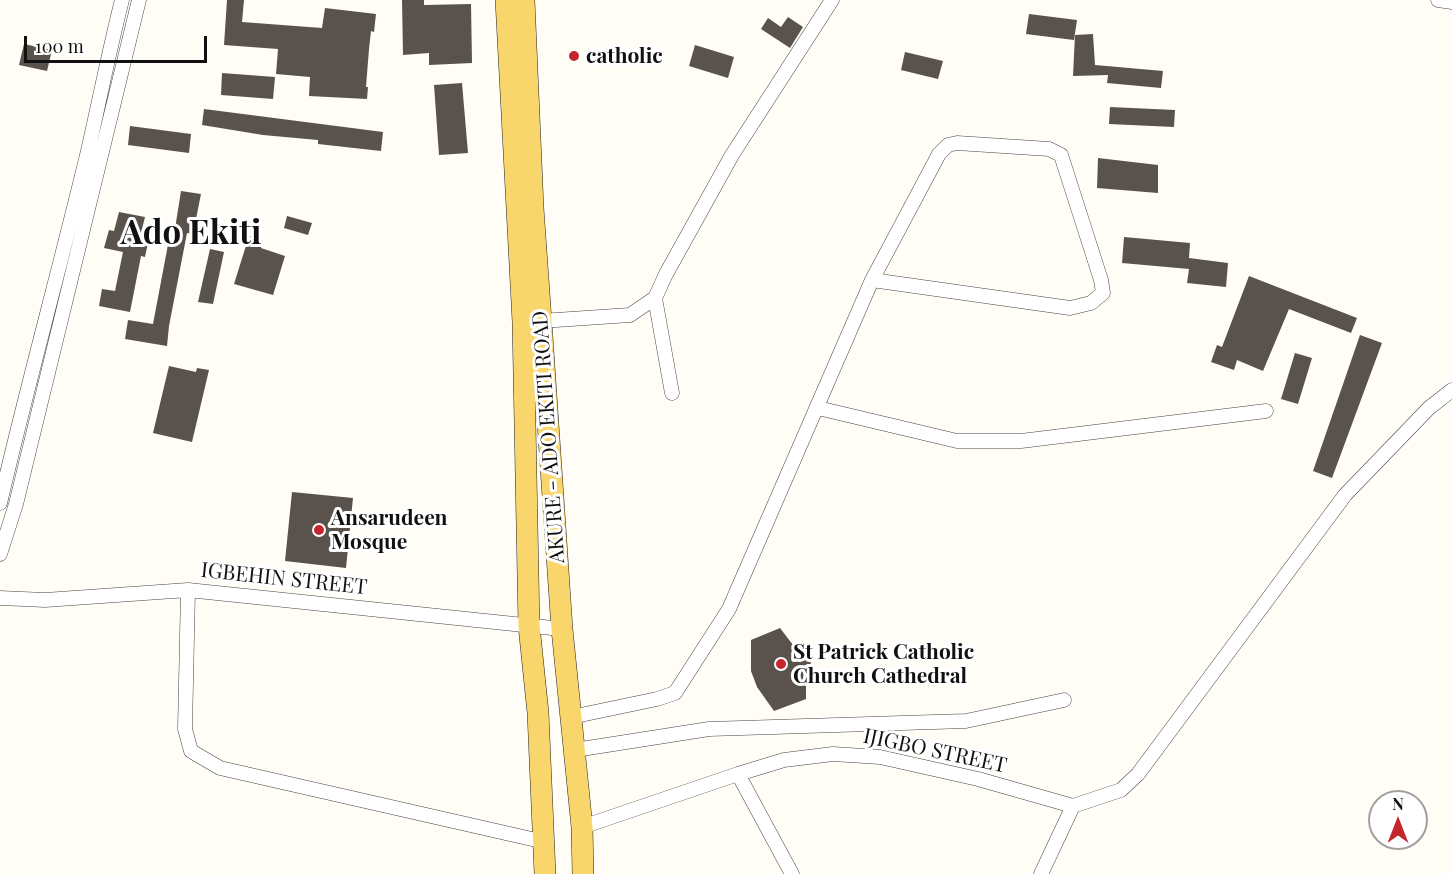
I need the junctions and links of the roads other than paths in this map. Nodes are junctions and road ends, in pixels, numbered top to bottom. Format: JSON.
{"nodes":[{"id":1,"x":122,"y":0,"type":"edge"},
{"id":2,"x":139,"y":0,"type":"edge"},
{"id":3,"x":506,"y":0,"type":"edge"},
{"id":4,"x":524,"y":0,"type":"edge"},
{"id":5,"x":832,"y":0,"type":"edge"},
{"id":6,"x":1438,"y":0,"type":"edge"},
{"id":7,"x":1452,"y":2,"type":"edge"},
{"id":8,"x":872,"y":280,"type":"junction"},
{"id":9,"x":655,"y":298,"type":"junction"},
{"id":10,"x":540,"y":321,"type":"junction"},
{"id":11,"x":1452,"y":390,"type":"edge"},
{"id":12,"x":672,"y":393,"type":"dead end"},
{"id":13,"x":818,"y":408,"type":"junction"},
{"id":14,"x":1266,"y":411,"type":"dead end"},
{"id":15,"x":0,"y":503,"type":"edge"},
{"id":16,"x":0,"y":554,"type":"edge"},
{"id":17,"x":188,"y":590,"type":"junction"},
{"id":18,"x":0,"y":598,"type":"edge"},
{"id":19,"x":529,"y":626,"type":"junction"},
{"id":20,"x":562,"y":629,"type":"junction"},
{"id":21,"x":1064,"y":700,"type":"dead end"},
{"id":22,"x":571,"y":717,"type":"junction"},
{"id":23,"x":575,"y":750,"type":"junction"},
{"id":24,"x":738,"y":774,"type":"junction"},
{"id":25,"x":1073,"y":806,"type":"junction"},
{"id":26,"x":582,"y":827,"type":"junction"},
{"id":27,"x":545,"y":842,"type":"junction"},
{"id":28,"x":546,"y":874,"type":"edge"},
{"id":29,"x":583,"y":874,"type":"edge"},
{"id":30,"x":792,"y":874,"type":"edge"},
{"id":31,"x":1041,"y":874,"type":"edge"}],
"edges":[{"from":1,"to":15,"type":"street"},
{"from":2,"to":16,"type":"street"},
{"from":3,"to":19,"type":"main road","name":"AKURE - ADO EKITI ROAD"},
{"from":4,"to":10,"type":"main road","name":"AKURE - ADO EKITI ROAD"},
{"from":5,"to":9,"type":"street"},
{"from":6,"to":7,"type":"street"},
{"from":8,"to":8,"type":"street"},
{"from":8,"to":13,"type":"street"},
{"from":9,"to":10,"type":"street"},
{"from":9,"to":12,"type":"street"},
{"from":10,"to":20,"type":"main road","name":"AKURE - ADO EKITI ROAD"},
{"from":11,"to":25,"type":"street"},
{"from":13,"to":14,"type":"street"},
{"from":13,"to":22,"type":"street"},
{"from":17,"to":18,"type":"street","name":"IGBEHIN STREET"},
{"from":17,"to":19,"type":"street","name":"IGBEHIN STREET"},
{"from":17,"to":27,"type":"street"},
{"from":19,"to":20,"type":"street","name":"IGBEHIN STREET"},
{"from":19,"to":27,"type":"main road","name":"AKURE - ADO EKITI ROAD"},
{"from":20,"to":22,"type":"main road","name":"AKURE - ADO EKITI ROAD"},
{"from":21,"to":23,"type":"street"},
{"from":22,"to":23,"type":"main road","name":"AKURE - ADO EKITI ROAD"},
{"from":23,"to":26,"type":"main road","name":"AKURE - ADO EKITI ROAD"},
{"from":24,"to":25,"type":"street","name":"IJIGBO STREET"},
{"from":24,"to":26,"type":"street","name":"IJIGBO STREET"},
{"from":24,"to":30,"type":"street"},
{"from":25,"to":31,"type":"street"},
{"from":26,"to":29,"type":"main road","name":"AKURE - ADO EKITI ROAD"},
{"from":27,"to":28,"type":"main road","name":"AKURE - ADO EKITI ROAD"}]}
